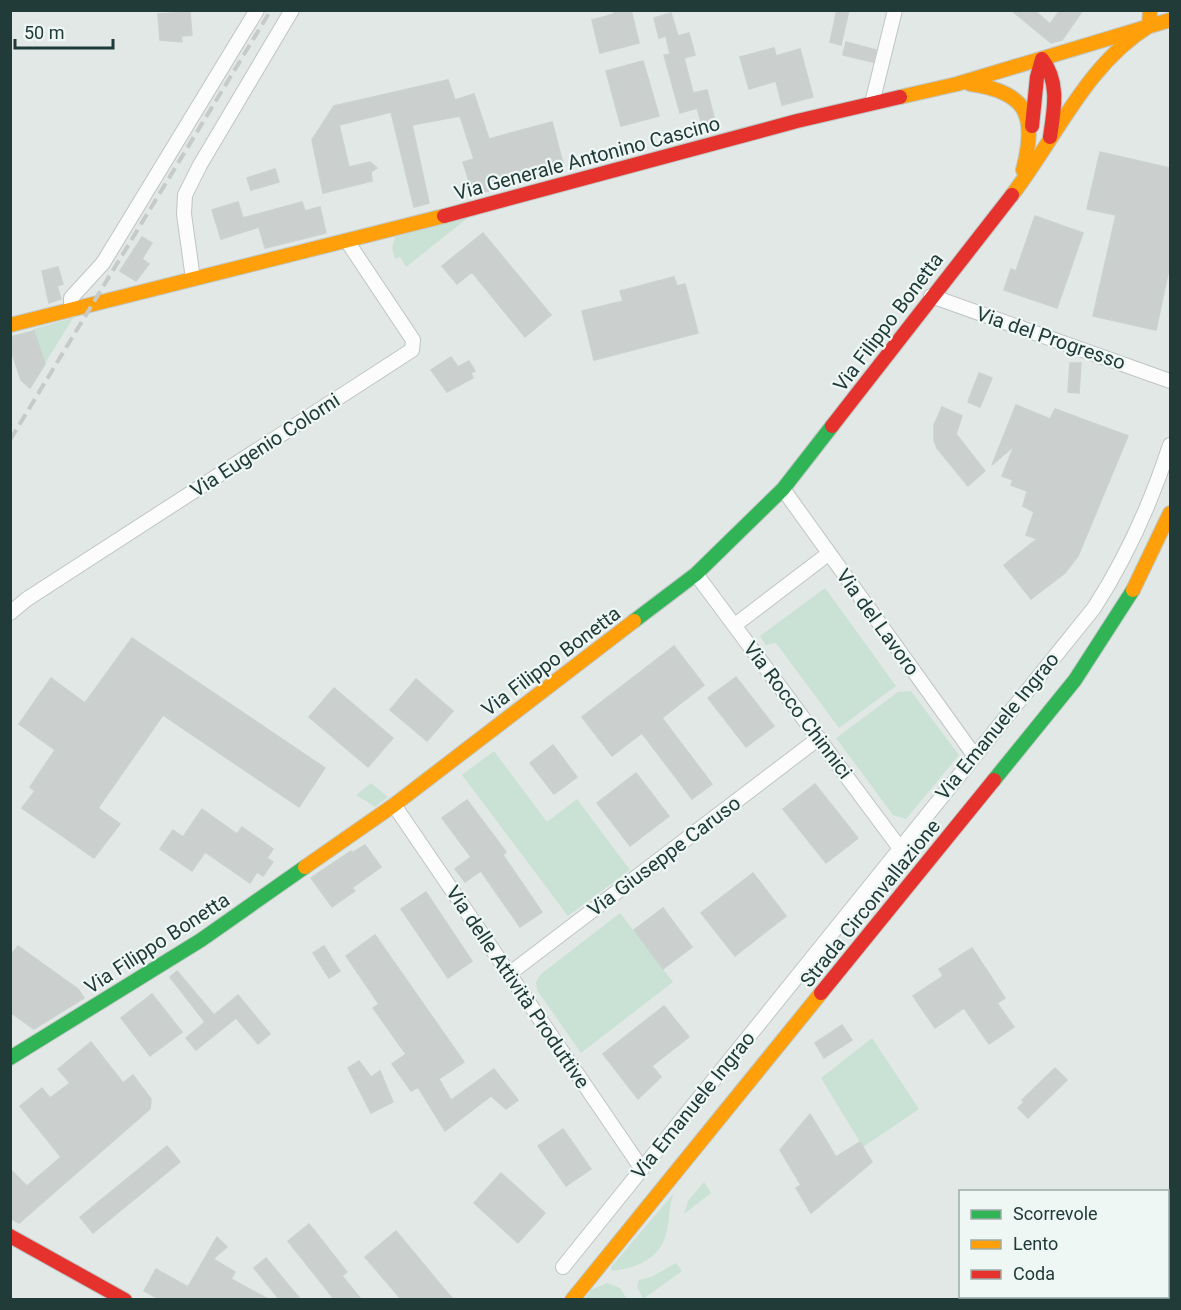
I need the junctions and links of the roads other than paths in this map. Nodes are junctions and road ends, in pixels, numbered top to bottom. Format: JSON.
{"nodes":[{"id":1,"x":257,"y":10,"type":"edge"},
{"id":2,"x":292,"y":10,"type":"edge"},
{"id":3,"x":895,"y":10,"type":"edge"},
{"id":4,"x":1150,"y":10,"type":"edge"},
{"id":5,"x":1170,"y":20,"type":"edge"},
{"id":6,"x":1149,"y":26,"type":"junction"},
{"id":7,"x":1042,"y":59,"type":"junction"},
{"id":8,"x":957,"y":84,"type":"junction"},
{"id":9,"x":872,"y":103,"type":"junction"},
{"id":10,"x":1032,"y":126,"type":"junction"},
{"id":11,"x":1049,"y":142,"type":"junction"},
{"id":12,"x":1018,"y":187,"type":"junction"},
{"id":13,"x":347,"y":241,"type":"junction"},
{"id":14,"x":193,"y":279,"type":"junction"},
{"id":15,"x":931,"y":296,"type":"junction"},
{"id":16,"x":71,"y":310,"type":"junction"},
{"id":17,"x":10,"y":325,"type":"edge"},
{"id":18,"x":1170,"y":381,"type":"edge"},
{"id":19,"x":1170,"y":445,"type":"edge"},
{"id":20,"x":783,"y":489,"type":"junction"},
{"id":21,"x":1170,"y":513,"type":"edge"},
{"id":22,"x":828,"y":554,"type":"junction"},
{"id":23,"x":696,"y":574,"type":"junction"},
{"id":24,"x":10,"y":613,"type":"edge"},
{"id":25,"x":735,"y":625,"type":"junction"},
{"id":26,"x":819,"y":738,"type":"junction"},
{"id":27,"x":974,"y":755,"type":"junction"},
{"id":28,"x":394,"y":805,"type":"junction"},
{"id":29,"x":899,"y":847,"type":"junction"},
{"id":30,"x":509,"y":974,"type":"junction"},
{"id":31,"x":10,"y":1058,"type":"edge"},
{"id":32,"x":642,"y":1169,"type":"junction"},
{"id":33,"x":10,"y":1236,"type":"edge"},
{"id":34,"x":562,"y":1267,"type":"dead end"},
{"id":35,"x":125,"y":1299,"type":"edge"},
{"id":36,"x":572,"y":1299,"type":"edge"}],
"edges":[{"from":1,"to":16,"type":"street"},
{"from":2,"to":14,"type":"street"},
{"from":3,"to":9,"type":"street"},
{"from":4,"to":6,"type":"main road"},
{"from":5,"to":6,"type":"main road","name":"Via Generale Antonino Cascino"},
{"from":6,"to":7,"type":"main road","name":"Via Generale Antonino Cascino"},
{"from":6,"to":11,"type":"main road","name":"Via Filippo Bonetta"},
{"from":7,"to":8,"type":"main road","name":"Via Generale Antonino Cascino"},
{"from":7,"to":10,"type":"main road"},
{"from":7,"to":11,"type":"main road"},
{"from":8,"to":9,"type":"main road","name":"Via Generale Antonino Cascino"},
{"from":8,"to":10,"type":"main road"},
{"from":9,"to":13,"type":"main road","name":"Via Generale Antonino Cascino"},
{"from":10,"to":12,"type":"main road"},
{"from":11,"to":12,"type":"main road","name":"Via Filippo Bonetta"},
{"from":12,"to":15,"type":"main road","name":"Via Filippo Bonetta"},
{"from":13,"to":14,"type":"main road","name":"Via Generale Antonino Cascino"},
{"from":13,"to":24,"type":"street","name":"Via Eugenio Colorni"},
{"from":14,"to":16,"type":"main road","name":"Via Generale Antonino Cascino"},
{"from":15,"to":18,"type":"street","name":"Via del Progresso"},
{"from":15,"to":20,"type":"main road","name":"Via Filippo Bonetta"},
{"from":16,"to":17,"type":"main road","name":"Via Generale Antonino Cascino"},
{"from":19,"to":27,"type":"street","name":"Via Emanuele Ingrao"},
{"from":20,"to":22,"type":"street","name":"Via del Lavoro"},
{"from":20,"to":23,"type":"main road","name":"Via Filippo Bonetta"},
{"from":21,"to":36,"type":"main road","name":"Strada Circonvallazione"},
{"from":22,"to":25,"type":"street"},
{"from":22,"to":27,"type":"street","name":"Via del Lavoro"},
{"from":23,"to":25,"type":"street","name":"Via Rocco Chinnici"},
{"from":23,"to":28,"type":"main road","name":"Via Filippo Bonetta"},
{"from":25,"to":26,"type":"street","name":"Via Rocco Chinnici"},
{"from":26,"to":29,"type":"street","name":"Via Rocco Chinnici"},
{"from":26,"to":30,"type":"street","name":"Via Giuseppe Caruso"},
{"from":27,"to":29,"type":"street","name":"Via Emanuele Ingrao"},
{"from":28,"to":30,"type":"street","name":"Via delle Attività Produttive"},
{"from":28,"to":31,"type":"main road","name":"Via Filippo Bonetta"},
{"from":29,"to":32,"type":"street","name":"Via Emanuele Ingrao"},
{"from":30,"to":32,"type":"street","name":"Via delle Attività Produttive"},
{"from":32,"to":34,"type":"street","name":"Via Emanuele Ingrao"},
{"from":33,"to":35,"type":"main road"}]}
